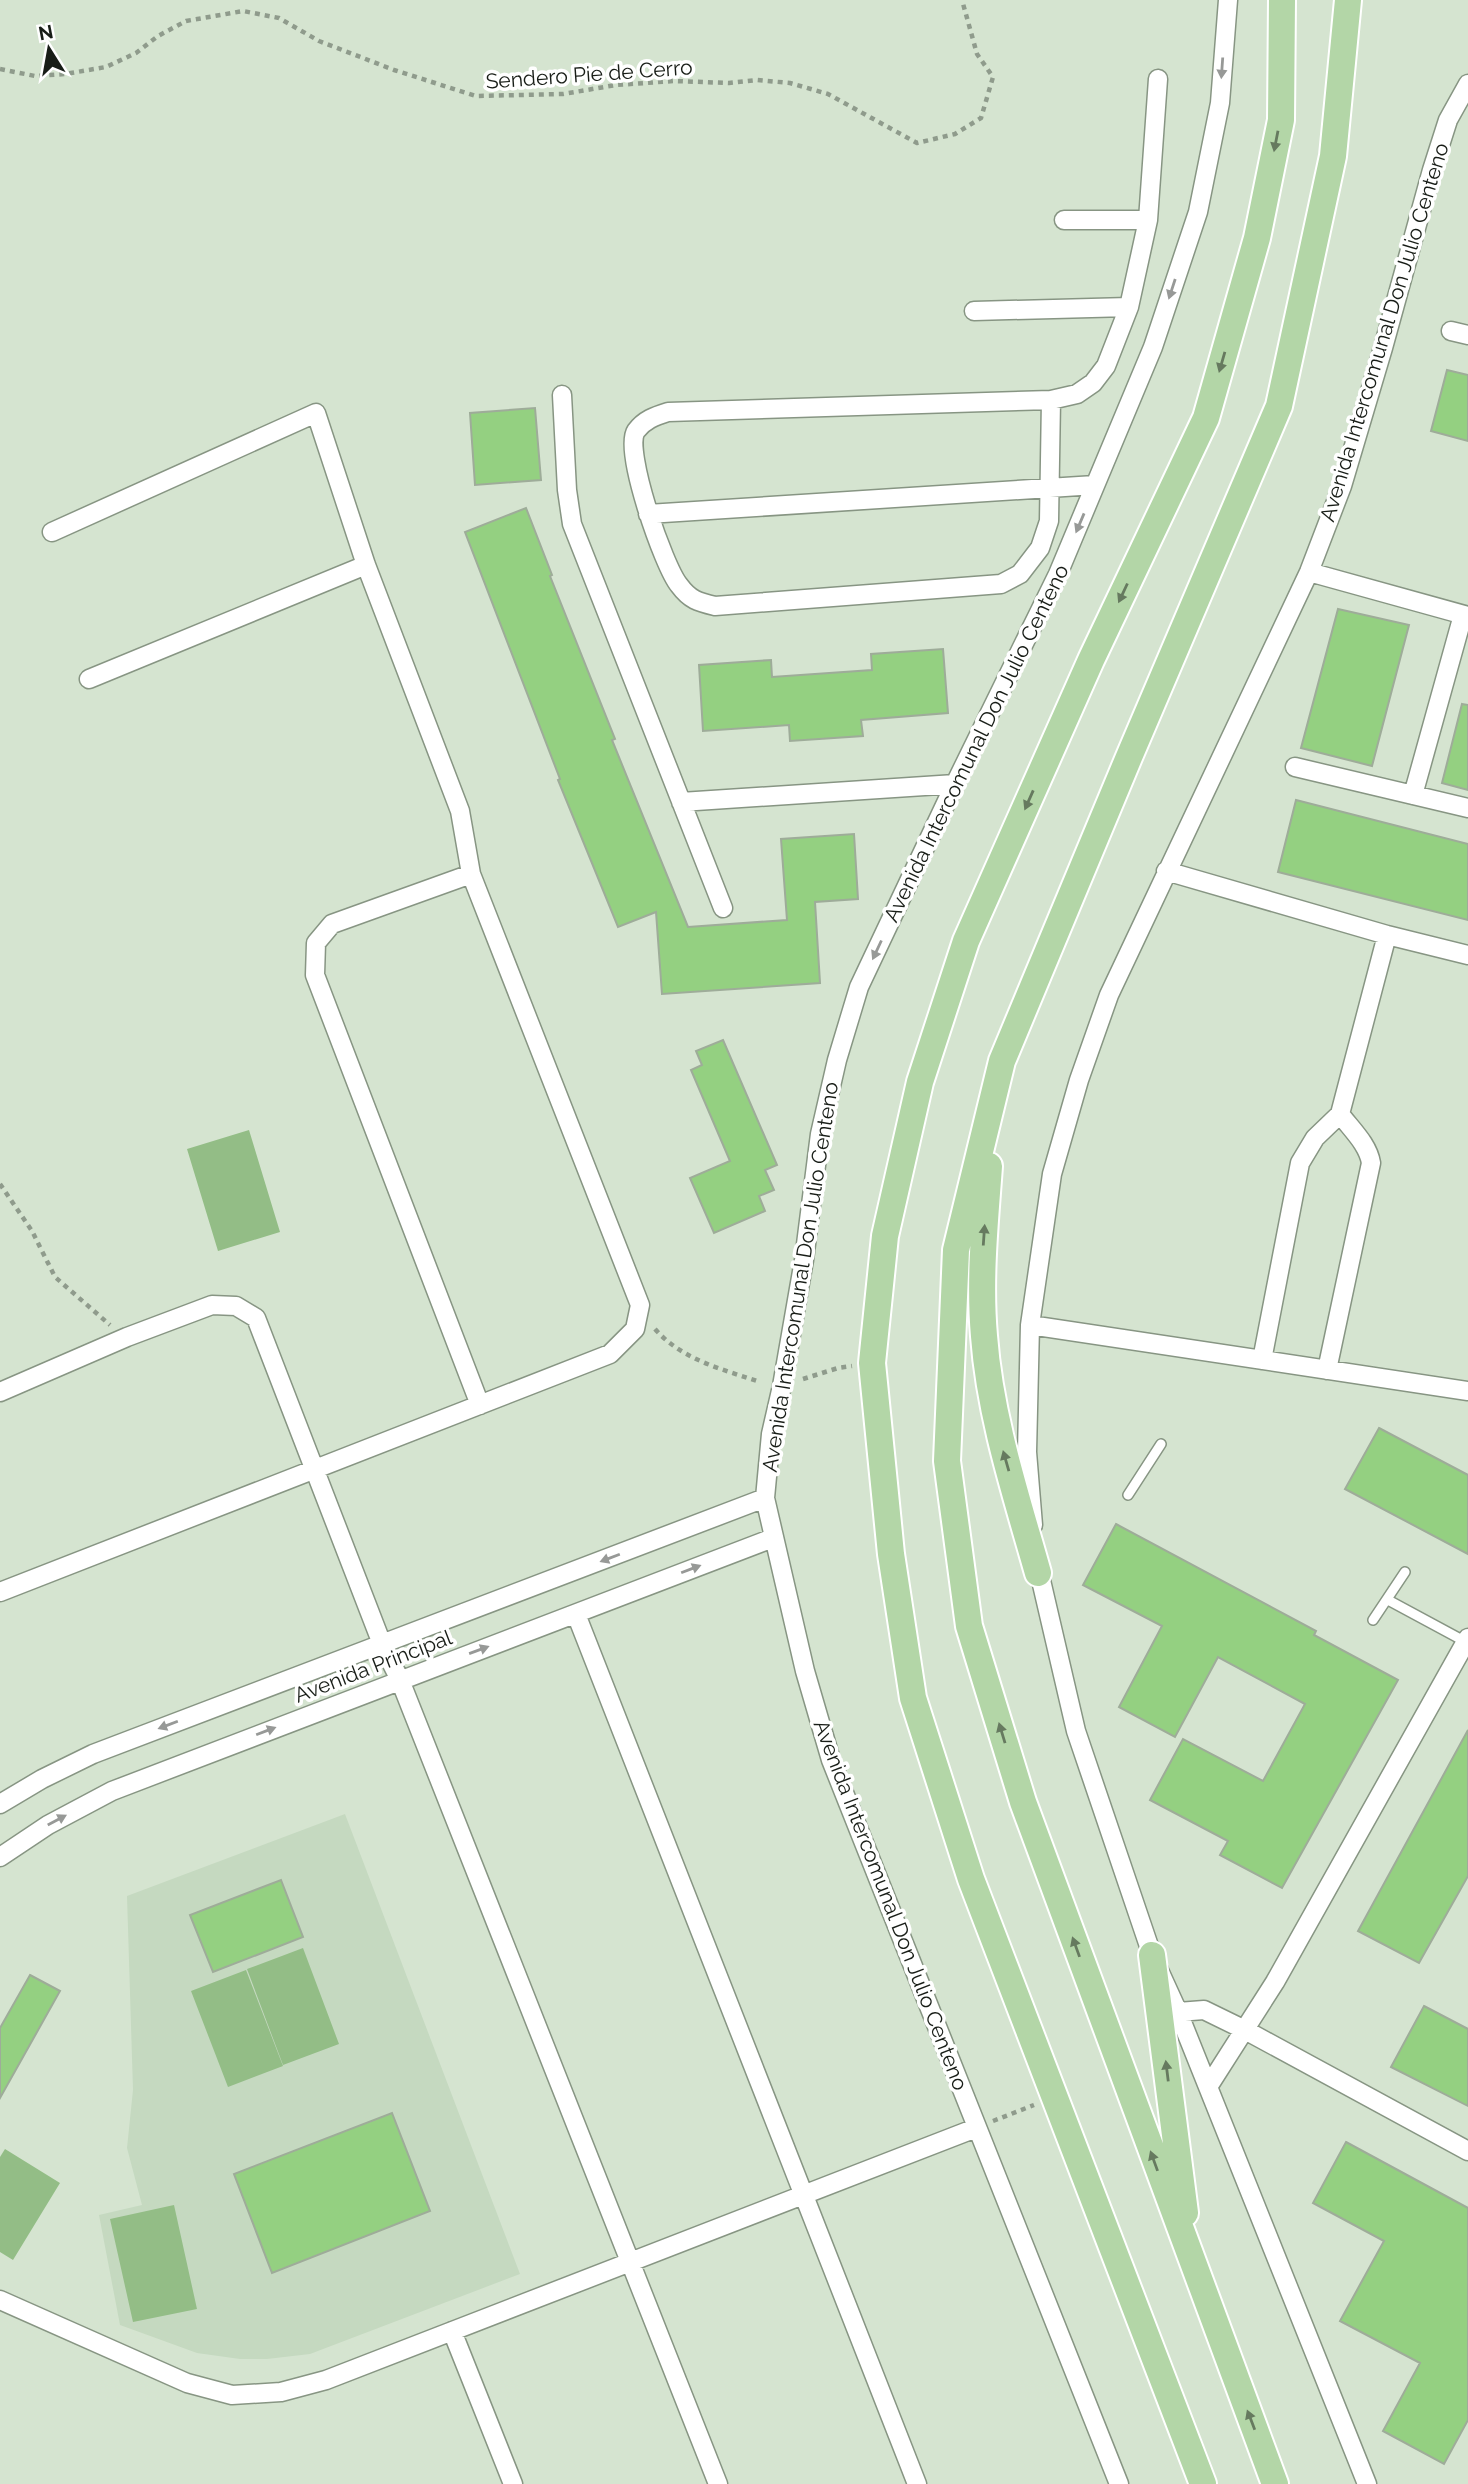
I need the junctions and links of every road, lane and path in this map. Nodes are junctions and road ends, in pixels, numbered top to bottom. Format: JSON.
{"nodes":[{"id":1,"x":962,"y":0,"type":"edge"},
{"id":2,"x":1228,"y":0,"type":"edge"},
{"id":3,"x":1282,"y":0,"type":"edge"},
{"id":4,"x":1348,"y":0,"type":"edge"},
{"id":5,"x":0,"y":69,"type":"edge"},
{"id":6,"x":1158,"y":79,"type":"dead end"},
{"id":7,"x":1468,"y":84,"type":"edge"},
{"id":8,"x":1063,"y":220,"type":"dead end"},
{"id":9,"x":1148,"y":220,"type":"junction"},
{"id":10,"x":1129,"y":307,"type":"junction"},
{"id":11,"x":974,"y":311,"type":"dead end"},
{"id":12,"x":562,"y":396,"type":"dead end"},
{"id":13,"x":1051,"y":400,"type":"junction"},
{"id":14,"x":1096,"y":485,"type":"junction"},
{"id":15,"x":1051,"y":487,"type":"junction"},
{"id":16,"x":648,"y":514,"type":"junction"},
{"id":17,"x":52,"y":532,"type":"dead end"},
{"id":18,"x":366,"y":565,"type":"junction"},
{"id":19,"x":1309,"y":572,"type":"junction"},
{"id":20,"x":1466,"y":616,"type":"edge"},
{"id":21,"x":89,"y":679,"type":"dead end"},
{"id":22,"x":1295,"y":767,"type":"dead end"},
{"id":23,"x":955,"y":784,"type":"junction"},
{"id":24,"x":1413,"y":795,"type":"junction"},
{"id":25,"x":681,"y":802,"type":"junction"},
{"id":26,"x":1468,"y":808,"type":"edge"},
{"id":27,"x":1166,"y":871,"type":"junction"},
{"id":28,"x":471,"y":874,"type":"junction"},
{"id":29,"x":723,"y":908,"type":"dead end"},
{"id":30,"x":1387,"y":935,"type":"junction"},
{"id":31,"x":1468,"y":955,"type":"edge"},
{"id":32,"x":997,"y":1083,"type":"junction"},
{"id":33,"x":1340,"y":1114,"type":"junction"},
{"id":34,"x":0,"y":1184,"type":"edge"},
{"id":35,"x":640,"y":1305,"type":"junction"},
{"id":36,"x":1030,"y":1325,"type":"junction"},
{"id":37,"x":127,"y":1338,"type":"junction"},
{"id":38,"x":1262,"y":1360,"type":"junction"},
{"id":39,"x":872,"y":1363,"type":"junction"},
{"id":40,"x":1327,"y":1370,"type":"junction"},
{"id":41,"x":757,"y":1381,"type":"dead end"},
{"id":42,"x":782,"y":1385,"type":"junction"},
{"id":43,"x":1468,"y":1391,"type":"edge"},
{"id":44,"x":0,"y":1392,"type":"edge"},
{"id":45,"x":480,"y":1405,"type":"junction"},
{"id":46,"x":1161,"y":1444,"type":"dead end"},
{"id":47,"x":314,"y":1468,"type":"junction"},
{"id":48,"x":1128,"y":1495,"type":"dead end"},
{"id":49,"x":765,"y":1499,"type":"junction"},
{"id":50,"x":773,"y":1538,"type":"junction"},
{"id":51,"x":1405,"y":1572,"type":"dead end"},
{"id":52,"x":1038,"y":1573,"type":"junction"},
{"id":53,"x":0,"y":1592,"type":"edge"},
{"id":54,"x":1388,"y":1600,"type":"junction"},
{"id":55,"x":576,"y":1614,"type":"junction"},
{"id":56,"x":1373,"y":1619,"type":"dead end"},
{"id":57,"x":1467,"y":1641,"type":"edge"},
{"id":58,"x":383,"y":1644,"type":"junction"},
{"id":59,"x":400,"y":1679,"type":"junction"},
{"id":60,"x":0,"y":1804,"type":"edge"},
{"id":61,"x":0,"y":1857,"type":"edge"},
{"id":62,"x":1152,"y":1955,"type":"junction"},
{"id":63,"x":1178,"y":2012,"type":"junction"},
{"id":64,"x":1245,"y":2031,"type":"junction"},
{"id":65,"x":1208,"y":2087,"type":"junction"},
{"id":66,"x":1054,"y":2097,"type":"junction"},
{"id":67,"x":976,"y":2128,"type":"junction"},
{"id":68,"x":1468,"y":2151,"type":"edge"},
{"id":69,"x":804,"y":2196,"type":"junction"},
{"id":70,"x":1191,"y":2260,"type":"junction"},
{"id":71,"x":630,"y":2262,"type":"junction"},
{"id":72,"x":0,"y":2300,"type":"edge"},
{"id":73,"x":452,"y":2331,"type":"junction"},
{"id":74,"x":513,"y":2484,"type":"edge"},
{"id":75,"x":718,"y":2484,"type":"edge"},
{"id":76,"x":917,"y":2484,"type":"edge"},
{"id":77,"x":1119,"y":2484,"type":"edge"},
{"id":78,"x":1203,"y":2484,"type":"edge"},
{"id":79,"x":1275,"y":2484,"type":"edge"},
{"id":80,"x":1367,"y":2484,"type":"edge"}],
"edges":[{"from":1,"to":5,"type":"path","name":"Sendero Pie de Cerro"},
{"from":2,"to":14,"type":"street","name":"Avenida Intercomunal Don Julio Centeno","one_way":true},
{"from":3,"to":39,"type":"main road","one_way":true},
{"from":4,"to":32,"type":"main road"},
{"from":6,"to":9,"type":"street"},
{"from":7,"to":19,"type":"street","name":"Avenida Intercomunal Don Julio Centeno"},
{"from":8,"to":9,"type":"street"},
{"from":9,"to":10,"type":"street"},
{"from":10,"to":11,"type":"street"},
{"from":10,"to":13,"type":"street"},
{"from":12,"to":25,"type":"street"},
{"from":13,"to":15,"type":"street"},
{"from":13,"to":16,"type":"street"},
{"from":14,"to":15,"type":"street"},
{"from":14,"to":23,"type":"street","name":"Avenida Intercomunal Don Julio Centeno","one_way":true},
{"from":15,"to":16,"type":"street"},
{"from":15,"to":16,"type":"street"},
{"from":17,"to":18,"type":"street"},
{"from":18,"to":21,"type":"street"},
{"from":18,"to":28,"type":"street"},
{"from":19,"to":20,"type":"street"},
{"from":19,"to":27,"type":"street","name":"Avenida Intercomunal Don Julio Centeno"},
{"from":20,"to":24,"type":"street"},
{"from":22,"to":24,"type":"street"},
{"from":23,"to":25,"type":"street"},
{"from":23,"to":42,"type":"street","name":"Avenida Intercomunal Don Julio Centeno","one_way":true},
{"from":24,"to":26,"type":"street"},
{"from":25,"to":29,"type":"street"},
{"from":27,"to":30,"type":"street"},
{"from":27,"to":36,"type":"street","name":"Avenida Intercomunal Don Julio Centeno"},
{"from":28,"to":35,"type":"street"},
{"from":28,"to":45,"type":"street"},
{"from":30,"to":31,"type":"street"},
{"from":30,"to":33,"type":"street"},
{"from":52,"to":32,"type":"main road","one_way":true},
{"from":70,"to":32,"type":"main road","one_way":true},
{"from":33,"to":38,"type":"street"},
{"from":33,"to":40,"type":"street"},
{"from":34,"to":37,"type":"path"},
{"from":35,"to":41,"type":"path"},
{"from":35,"to":45,"type":"street"},
{"from":36,"to":38,"type":"street"},
{"from":36,"to":52,"type":"street","name":"Avenida Intercomunal Don Julio Centeno"},
{"from":37,"to":44,"type":"street"},
{"from":37,"to":47,"type":"street"},
{"from":38,"to":40,"type":"street"},
{"from":39,"to":42,"type":"path"},
{"from":39,"to":66,"type":"main road"},
{"from":40,"to":43,"type":"street"},
{"from":42,"to":49,"type":"street","name":"Avenida Intercomunal Don Julio Centeno"},
{"from":45,"to":47,"type":"street"},
{"from":46,"to":48,"type":"lane"},
{"from":47,"to":53,"type":"street"},
{"from":47,"to":58,"type":"street"},
{"from":49,"to":50,"type":"street","name":"Avenida Intercomunal Don Julio Centeno"},
{"from":49,"to":58,"type":"street","name":"Avenida Principal","one_way":true},
{"from":55,"to":50,"type":"street","name":"Avenida Principal","one_way":true},
{"from":50,"to":67,"type":"street","name":"Avenida Intercomunal Don Julio Centeno"},
{"from":51,"to":54,"type":"lane"},
{"from":52,"to":62,"type":"street","name":"Avenida Intercomunal Don Julio Centeno"},
{"from":54,"to":56,"type":"lane"},
{"from":54,"to":57,"type":"lane"},
{"from":59,"to":55,"type":"street","name":"Avenida Principal","one_way":true},
{"from":55,"to":69,"type":"street"},
{"from":57,"to":64,"type":"street"},
{"from":58,"to":59,"type":"street"},
{"from":58,"to":60,"type":"street","name":"Avenida Principal","one_way":true},
{"from":61,"to":59,"type":"street","name":"Avenida Principal","one_way":true},
{"from":59,"to":71,"type":"street"},
{"from":62,"to":63,"type":"street","name":"Avenida Intercomunal Don Julio Centeno"},
{"from":70,"to":62,"type":"main road","one_way":true},
{"from":63,"to":64,"type":"street"},
{"from":63,"to":65,"type":"street","name":"Avenida Intercomunal Don Julio Centeno"},
{"from":64,"to":65,"type":"street"},
{"from":64,"to":68,"type":"street"},
{"from":65,"to":80,"type":"street","name":"Avenida Intercomunal Don Julio Centeno"},
{"from":66,"to":67,"type":"path"},
{"from":66,"to":78,"type":"main road"},
{"from":67,"to":69,"type":"street"},
{"from":67,"to":77,"type":"street","name":"Avenida Intercomunal Don Julio Centeno"},
{"from":69,"to":71,"type":"street"},
{"from":69,"to":76,"type":"street"},
{"from":79,"to":70,"type":"main road","one_way":true},
{"from":71,"to":73,"type":"street"},
{"from":71,"to":75,"type":"street"},
{"from":72,"to":73,"type":"street"},
{"from":73,"to":74,"type":"street"}]}
